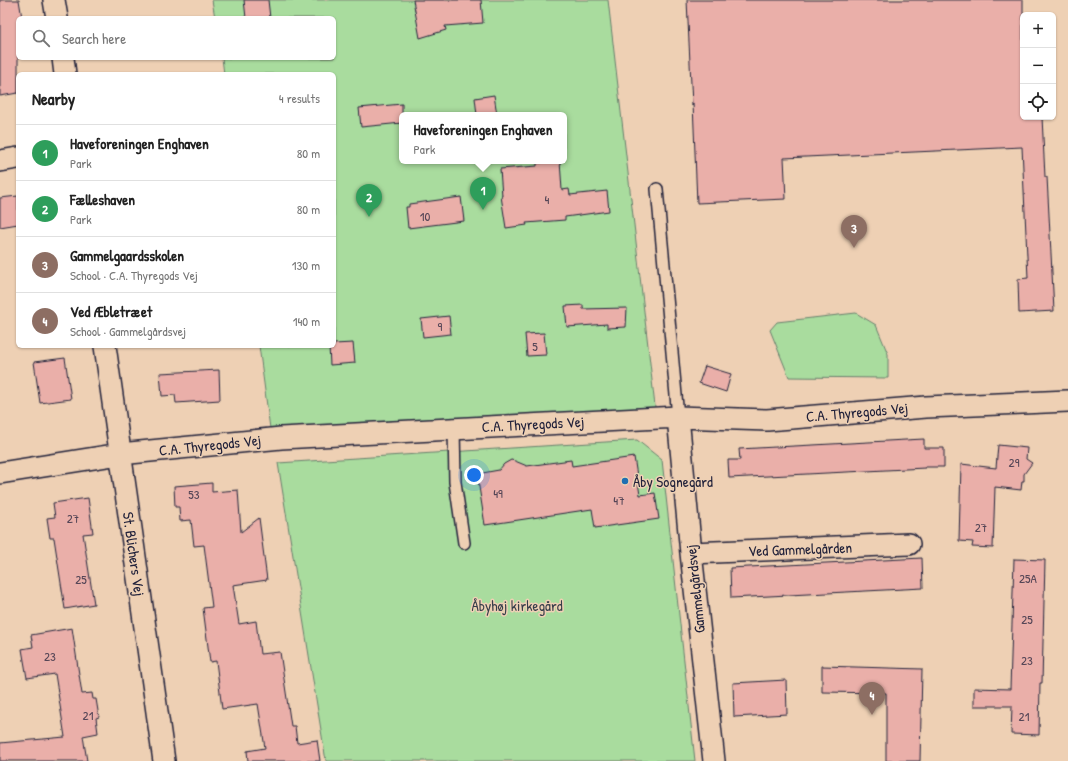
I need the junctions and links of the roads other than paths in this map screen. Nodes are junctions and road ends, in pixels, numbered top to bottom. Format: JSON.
{"nodes":[{"id":1,"x":54,"y":0,"type":"edge"},
{"id":2,"x":57,"y":16,"type":"edge"},
{"id":3,"x":63,"y":60,"type":"edge"},
{"id":4,"x":65,"y":72,"type":"edge"},
{"id":5,"x":16,"y":158,"type":"edge"},
{"id":6,"x":0,"y":161,"type":"edge"},
{"id":7,"x":657,"y":188,"type":"dead end"},
{"id":8,"x":105,"y":348,"type":"edge"},
{"id":9,"x":1068,"y":401,"type":"edge"},
{"id":10,"x":678,"y":417,"type":"junction"},
{"id":11,"x":454,"y":428,"type":"junction"},
{"id":12,"x":120,"y":454,"type":"junction"},
{"id":13,"x":0,"y":473,"type":"edge"},
{"id":14,"x":464,"y":543,"type":"dead end"},
{"id":15,"x":909,"y":544,"type":"dead end"},
{"id":16,"x":691,"y":554,"type":"junction"},
{"id":17,"x":164,"y":761,"type":"edge"},
{"id":18,"x":714,"y":761,"type":"edge"}],
"edges":[{"from":1,"to":2,"type":"street"},
{"from":3,"to":4,"type":"street"},
{"from":5,"to":6,"type":"street"},
{"from":7,"to":10,"type":"lane"},
{"from":8,"to":12,"type":"street","name":"St. Blichers Vej"},
{"from":9,"to":10,"type":"street","name":"C.A. Thyregods Vej"},
{"from":10,"to":11,"type":"street","name":"C.A. Thyregods Vej"},
{"from":10,"to":16,"type":"street","name":"Gammelgårdsvej"},
{"from":11,"to":12,"type":"street","name":"C.A. Thyregods Vej"},
{"from":11,"to":14,"type":"lane"},
{"from":12,"to":13,"type":"street","name":"C.A. Thyregods Vej"},
{"from":12,"to":17,"type":"street","name":"St. Blichers Vej"},
{"from":15,"to":16,"type":"street","name":"Ved Gammelgården"},
{"from":16,"to":18,"type":"street","name":"Gammelgårdsvej"}]}
